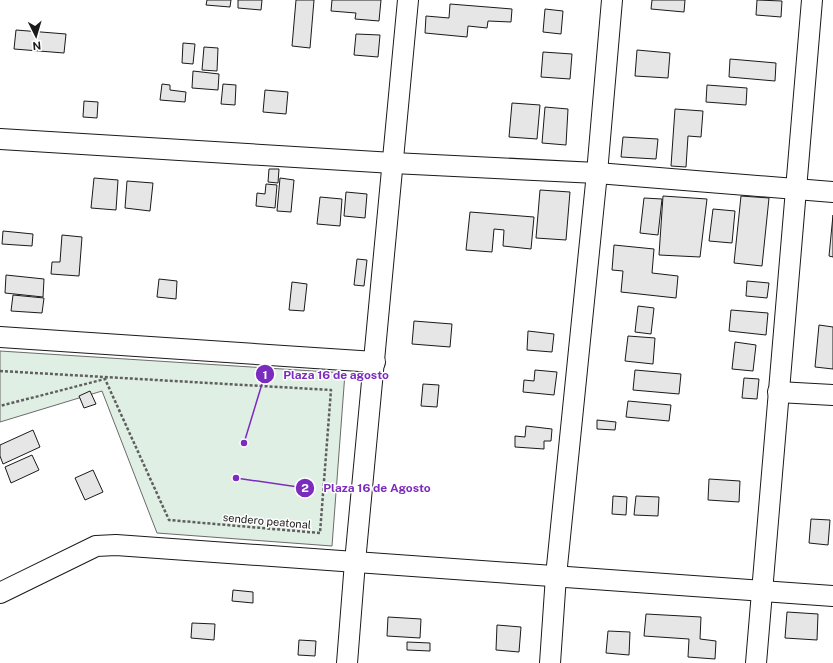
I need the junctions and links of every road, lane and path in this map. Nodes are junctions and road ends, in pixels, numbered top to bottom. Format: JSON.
{"nodes":[{"id":1,"x":408,"y":0,"type":"edge"},
{"id":2,"x":612,"y":0,"type":"edge"},
{"id":3,"x":812,"y":0,"type":"edge"},
{"id":4,"x":0,"y":140,"type":"edge"},
{"id":5,"x":393,"y":163,"type":"junction"},
{"id":6,"x":597,"y":173,"type":"junction"},
{"id":7,"x":795,"y":190,"type":"junction"},
{"id":8,"x":833,"y":192,"type":"edge"},
{"id":9,"x":0,"y":337,"type":"edge"},
{"id":10,"x":375,"y":362,"type":"junction"},
{"id":11,"x":0,"y":371,"type":"edge"},
{"id":12,"x":778,"y":392,"type":"junction"},
{"id":13,"x":833,"y":395,"type":"edge"},
{"id":14,"x":0,"y":406,"type":"edge"},
{"id":15,"x":355,"y":562,"type":"junction"},
{"id":16,"x":556,"y":576,"type":"junction"},
{"id":17,"x":763,"y":590,"type":"junction"},
{"id":18,"x":0,"y":593,"type":"edge"},
{"id":19,"x":833,"y":596,"type":"edge"},
{"id":20,"x":347,"y":663,"type":"edge"},
{"id":21,"x":550,"y":663,"type":"edge"},
{"id":22,"x":756,"y":663,"type":"edge"}],
"edges":[{"from":1,"to":5,"type":"street"},
{"from":2,"to":6,"type":"street"},
{"from":3,"to":7,"type":"street"},
{"from":4,"to":5,"type":"street"},
{"from":5,"to":6,"type":"street"},
{"from":5,"to":10,"type":"street"},
{"from":6,"to":7,"type":"street"},
{"from":6,"to":16,"type":"street"},
{"from":7,"to":8,"type":"street"},
{"from":7,"to":12,"type":"street"},
{"from":9,"to":10,"type":"street"},
{"from":10,"to":15,"type":"street"},
{"from":11,"to":14,"type":"path","name":"sendero peatonal"},
{"from":12,"to":13,"type":"street"},
{"from":12,"to":17,"type":"street"},
{"from":15,"to":16,"type":"street"},
{"from":15,"to":18,"type":"street"},
{"from":15,"to":20,"type":"street"},
{"from":16,"to":17,"type":"street"},
{"from":16,"to":21,"type":"street"},
{"from":17,"to":19,"type":"street"},
{"from":17,"to":22,"type":"street"}]}
